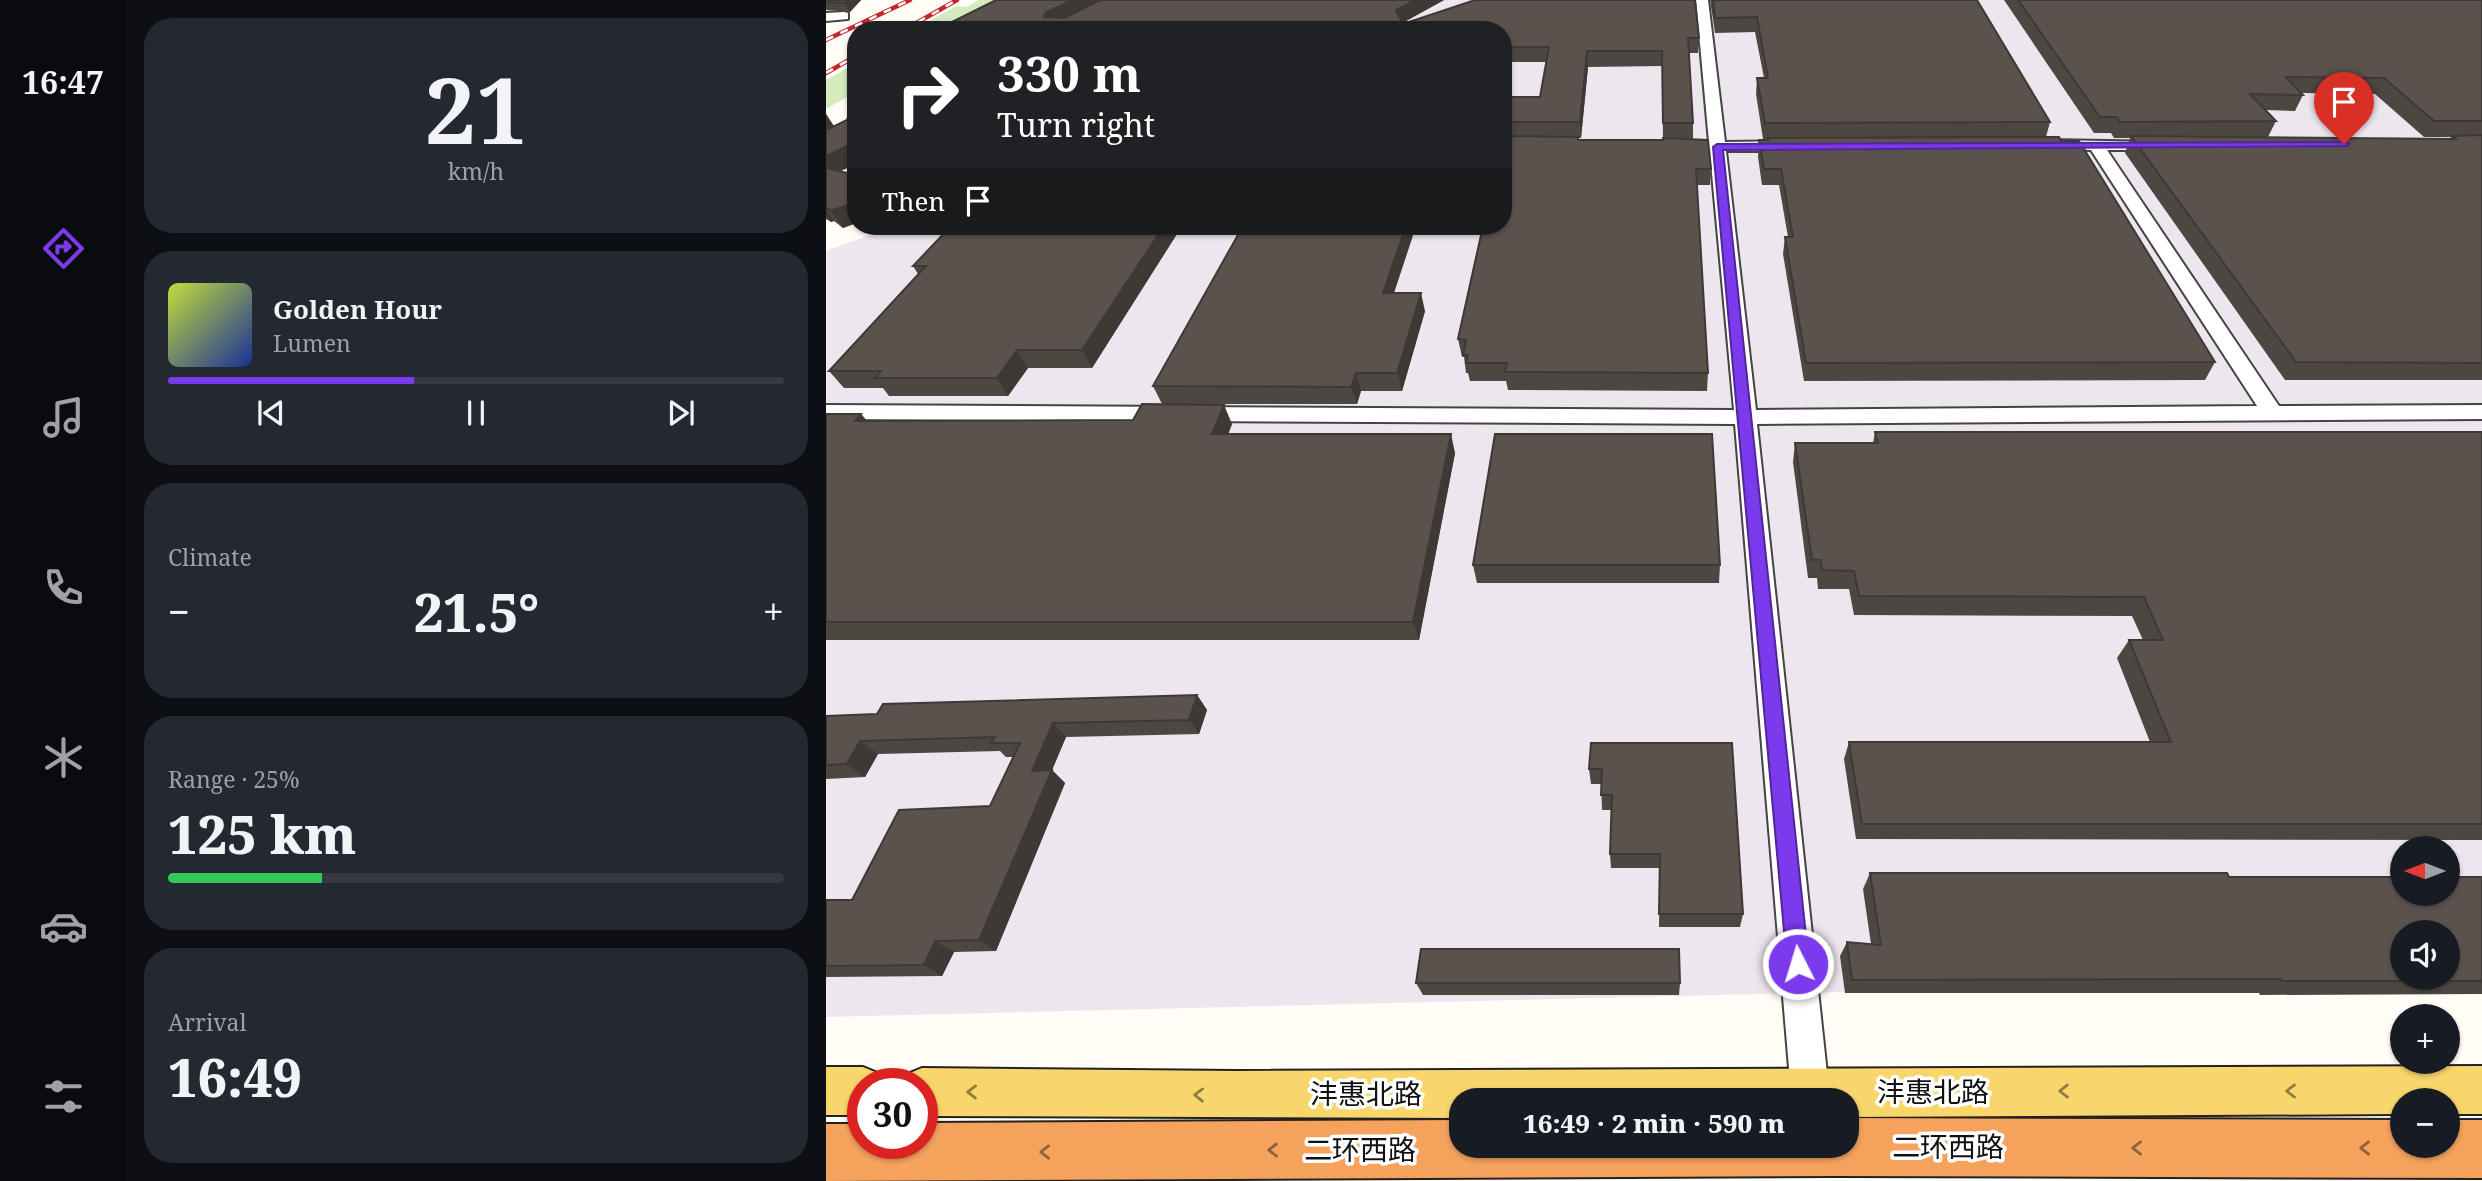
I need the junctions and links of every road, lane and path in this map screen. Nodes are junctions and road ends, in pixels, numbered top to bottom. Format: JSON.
{"nodes":[{"id":1,"x":1702,"y":0,"type":"edge"},
{"id":2,"x":844,"y":16,"type":"edge"},
{"id":3,"x":826,"y":17,"type":"edge"},
{"id":4,"x":2096,"y":145,"type":"junction"},
{"id":5,"x":2179,"y":145,"type":"edge"},
{"id":6,"x":1677,"y":146,"type":"edge"},
{"id":7,"x":1812,"y":146,"type":"edge"},
{"id":8,"x":2028,"y":146,"type":"edge"},
{"id":9,"x":1717,"y":147,"type":"junction"},
{"id":10,"x":826,"y":412,"type":"edge"},
{"id":11,"x":2482,"y":412,"type":"edge"},
{"id":12,"x":2272,"y":413,"type":"junction"},
{"id":13,"x":1745,"y":417,"type":"junction"},
{"id":14,"x":1810,"y":1088,"type":"edge"},
{"id":15,"x":2482,"y":1090,"type":"edge"},
{"id":16,"x":826,"y":1091,"type":"edge"},
{"id":17,"x":847,"y":1091,"type":"edge"},
{"id":18,"x":938,"y":1092,"type":"edge"},
{"id":19,"x":1859,"y":1092,"type":"edge"},
{"id":20,"x":1449,"y":1094,"type":"edge"},
{"id":21,"x":2482,"y":1149,"type":"edge"},
{"id":22,"x":826,"y":1153,"type":"edge"}],
"edges":[{"from":1,"to":9,"type":"street"},
{"from":2,"to":3,"type":"street"},
{"from":4,"to":5,"type":"street"},
{"from":4,"to":8,"type":"street"},
{"from":4,"to":12,"type":"street"},
{"from":6,"to":9,"type":"street"},
{"from":7,"to":9,"type":"street"},
{"from":9,"to":13,"type":"street"},
{"from":10,"to":13,"type":"street"},
{"from":11,"to":12,"type":"street"},
{"from":12,"to":13,"type":"street"},
{"from":13,"to":14,"type":"street"},
{"from":15,"to":19,"type":"main road","name":"沣惠北路","one_way":true},
{"from":16,"to":17,"type":"main road"},
{"from":20,"to":18,"type":"main road","name":"沣惠北路","one_way":true},
{"from":21,"to":22,"type":"highway","name":"二环西路","one_way":true}]}
